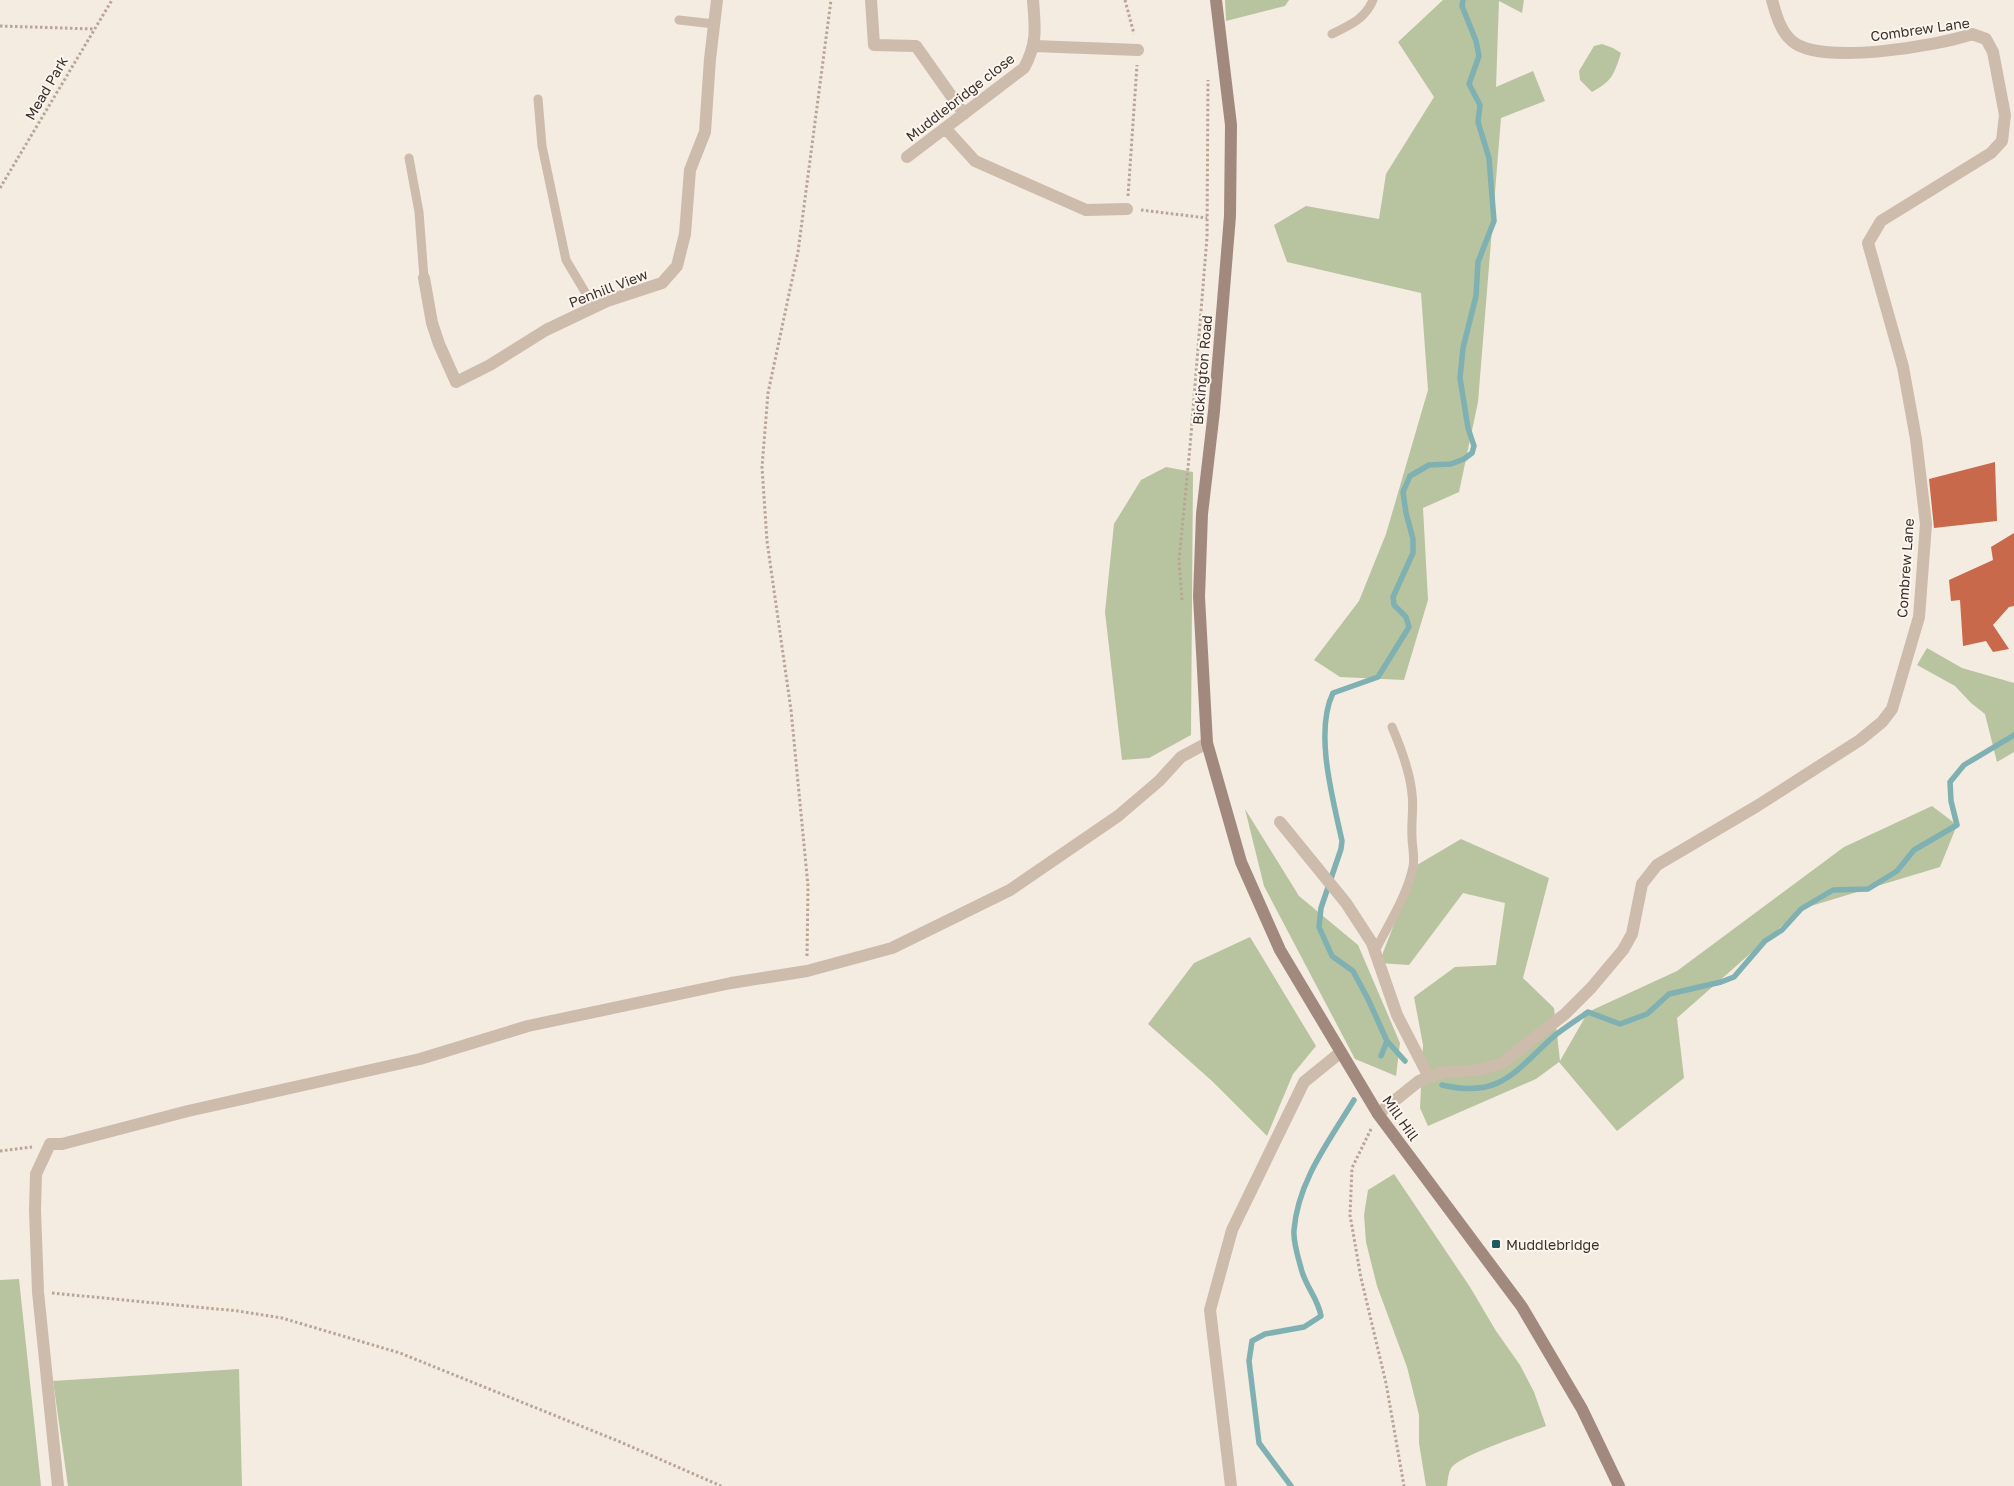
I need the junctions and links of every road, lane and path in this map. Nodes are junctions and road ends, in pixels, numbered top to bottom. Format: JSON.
{"nodes":[{"id":1,"x":112,"y":0,"type":"edge"},
{"id":2,"x":717,"y":0,"type":"edge"},
{"id":3,"x":831,"y":0,"type":"edge"},
{"id":4,"x":871,"y":0,"type":"edge"},
{"id":5,"x":1033,"y":0,"type":"edge"},
{"id":6,"x":1125,"y":0,"type":"edge"},
{"id":7,"x":1216,"y":0,"type":"edge"},
{"id":8,"x":1373,"y":0,"type":"edge"},
{"id":9,"x":1772,"y":0,"type":"edge"},
{"id":10,"x":679,"y":20,"type":"dead end"},
{"id":11,"x":714,"y":24,"type":"junction"},
{"id":12,"x":0,"y":26,"type":"edge"},
{"id":13,"x":94,"y":29,"type":"junction"},
{"id":14,"x":1332,"y":34,"type":"dead end"},
{"id":15,"x":1034,"y":46,"type":"junction"},
{"id":16,"x":1138,"y":50,"type":"junction"},
{"id":17,"x":1208,"y":72,"type":"dead end"},
{"id":18,"x":538,"y":99,"type":"dead end"},
{"id":19,"x":964,"y":114,"type":"junction"},
{"id":20,"x":945,"y":128,"type":"junction"},
{"id":21,"x":907,"y":157,"type":"dead end"},
{"id":22,"x":409,"y":158,"type":"dead end"},
{"id":23,"x":0,"y":188,"type":"edge"},
{"id":24,"x":1127,"y":209,"type":"junction"},
{"id":25,"x":1207,"y":218,"type":"junction"},
{"id":26,"x":424,"y":278,"type":"joint"},
{"id":27,"x":594,"y":307,"type":"junction"},
{"id":28,"x":1182,"y":608,"type":"dead end"},
{"id":29,"x":1392,"y":727,"type":"dead end"},
{"id":30,"x":1207,"y":744,"type":"junction"},
{"id":31,"x":1280,"y":822,"type":"dead end"},
{"id":32,"x":1374,"y":951,"type":"junction"},
{"id":33,"x":807,"y":970,"type":"junction"},
{"id":34,"x":1341,"y":1052,"type":"junction"},
{"id":35,"x":1429,"y":1077,"type":"junction"},
{"id":36,"x":1378,"y":1114,"type":"junction"},
{"id":37,"x":50,"y":1144,"type":"junction"},
{"id":38,"x":0,"y":1151,"type":"edge"},
{"id":39,"x":38,"y":1292,"type":"junction"},
{"id":40,"x":58,"y":1486,"type":"edge"},
{"id":41,"x":721,"y":1486,"type":"edge"},
{"id":42,"x":1231,"y":1486,"type":"edge"},
{"id":43,"x":1404,"y":1486,"type":"edge"},
{"id":44,"x":1619,"y":1486,"type":"edge"}],
"edges":[{"from":1,"to":13,"type":"path","name":"Mead Park"},
{"from":2,"to":11,"type":"street","name":"Penhill View"},
{"from":3,"to":33,"type":"path"},
{"from":4,"to":19,"type":"street","name":"Muddlebridge close"},
{"from":5,"to":15,"type":"street","name":"Muddlebridge close"},
{"from":6,"to":16,"type":"path"},
{"from":7,"to":30,"type":"main road","name":"Bickington Road"},
{"from":8,"to":14,"type":"lane"},
{"from":9,"to":35,"type":"street","name":"Combrew Lane"},
{"from":10,"to":11,"type":"lane"},
{"from":11,"to":27,"type":"street","name":"Penhill View"},
{"from":12,"to":13,"type":"path"},
{"from":13,"to":23,"type":"path","name":"Mead Park"},
{"from":15,"to":16,"type":"street"},
{"from":15,"to":19,"type":"street","name":"Muddlebridge close"},
{"from":16,"to":24,"type":"path"},
{"from":17,"to":25,"type":"path"},
{"from":18,"to":27,"type":"lane"},
{"from":19,"to":20,"type":"street","name":"Muddlebridge close"},
{"from":20,"to":21,"type":"street","name":"Muddlebridge close"},
{"from":20,"to":24,"type":"street","name":"Muddlebridge close"},
{"from":22,"to":26,"type":"lane"},
{"from":24,"to":25,"type":"path"},
{"from":25,"to":28,"type":"path"},
{"from":26,"to":27,"type":"street","name":"Penhill View"},
{"from":29,"to":32,"type":"lane"},
{"from":30,"to":33,"type":"street"},
{"from":30,"to":34,"type":"main road","name":"Mill Hill"},
{"from":31,"to":32,"type":"street"},
{"from":32,"to":35,"type":"street"},
{"from":33,"to":37,"type":"street"},
{"from":34,"to":36,"type":"main road","name":"Mill Hill"},
{"from":34,"to":42,"type":"street"},
{"from":35,"to":36,"type":"street","name":"Combrew Lane"},
{"from":36,"to":43,"type":"path"},
{"from":36,"to":44,"type":"main road","name":"Mill Hill"},
{"from":37,"to":38,"type":"path"},
{"from":37,"to":39,"type":"street"},
{"from":39,"to":40,"type":"street"},
{"from":39,"to":41,"type":"path"}]}
